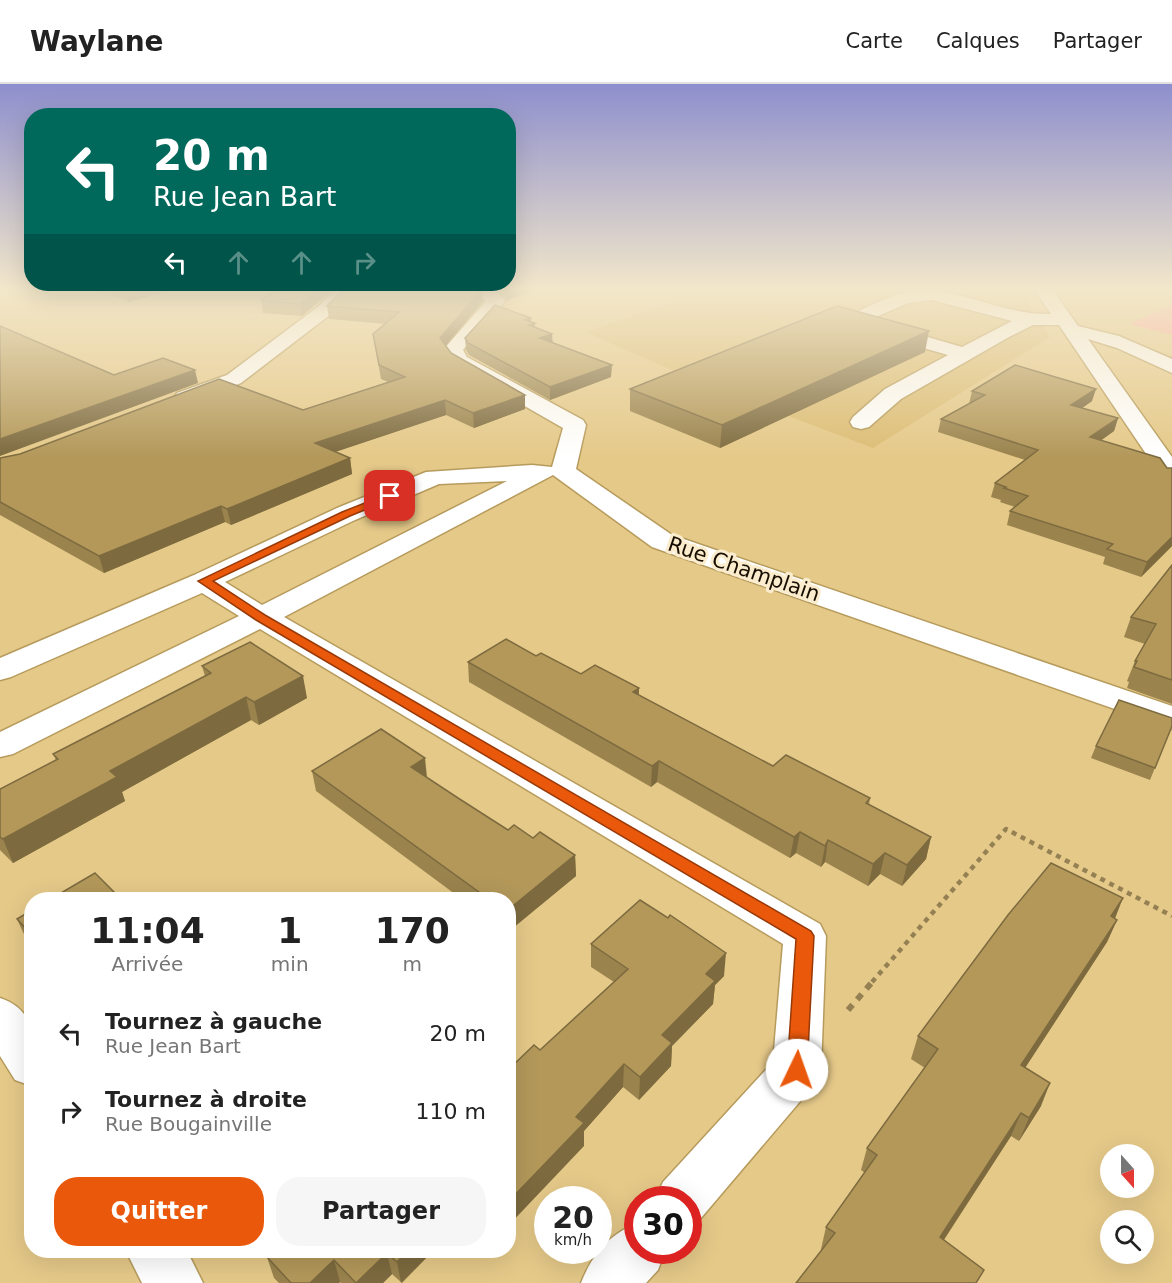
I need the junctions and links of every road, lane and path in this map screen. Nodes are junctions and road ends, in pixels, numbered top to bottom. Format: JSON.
{"nodes":[{"id":1,"x":279,"y":345,"type":"edge"},
{"id":2,"x":457,"y":345,"type":"edge"},
{"id":3,"x":934,"y":345,"type":"edge"},
{"id":4,"x":982,"y":345,"type":"edge"},
{"id":5,"x":1083,"y":345,"type":"edge"},
{"id":6,"x":1130,"y":345,"type":"edge"},
{"id":7,"x":1157,"y":345,"type":"edge"},
{"id":8,"x":1172,"y":351,"type":"edge"},
{"id":9,"x":965,"y":354,"type":"junction"},
{"id":10,"x":1172,"y":367,"type":"edge"},
{"id":11,"x":166,"y":405,"type":"edge"},
{"id":12,"x":861,"y":422,"type":"dead end"},
{"id":13,"x":553,"y":471,"type":"junction"},
{"id":14,"x":1172,"y":474,"type":"edge"},
{"id":15,"x":204,"y":581,"type":"junction"},
{"id":16,"x":261,"y":617,"type":"junction"},
{"id":17,"x":0,"y":670,"type":"edge"},
{"id":18,"x":1172,"y":718,"type":"edge"},
{"id":19,"x":0,"y":746,"type":"edge"},
{"id":20,"x":1172,"y":916,"type":"edge"},
{"id":21,"x":0,"y":1017,"type":"edge"},
{"id":22,"x":24,"y":1053,"type":"edge"},
{"id":23,"x":797,"y":1070,"type":"junction"},
{"id":24,"x":694,"y":1186,"type":"edge"},
{"id":25,"x":159,"y":1258,"type":"edge"},
{"id":26,"x":626,"y":1264,"type":"edge"},
{"id":27,"x":176,"y":1283,"type":"edge"},
{"id":28,"x":609,"y":1283,"type":"edge"}],
"edges":[{"from":1,"to":11,"type":"street"},
{"from":2,"to":13,"type":"street"},
{"from":3,"to":9,"type":"street"},
{"from":4,"to":9,"type":"street"},
{"from":5,"to":14,"type":"street"},
{"from":6,"to":10,"type":"street"},
{"from":7,"to":8,"type":"street"},
{"from":9,"to":12,"type":"street"},
{"from":13,"to":15,"type":"street"},
{"from":13,"to":16,"type":"street"},
{"from":13,"to":18,"type":"street","name":"Rue Champlain"},
{"from":15,"to":16,"type":"street"},
{"from":15,"to":17,"type":"street"},
{"from":16,"to":19,"type":"street"},
{"from":16,"to":23,"type":"street"},
{"from":20,"to":23,"type":"path"},
{"from":21,"to":22,"type":"street"},
{"from":23,"to":24,"type":"street"},
{"from":25,"to":27,"type":"street"},
{"from":26,"to":28,"type":"street"}]}
